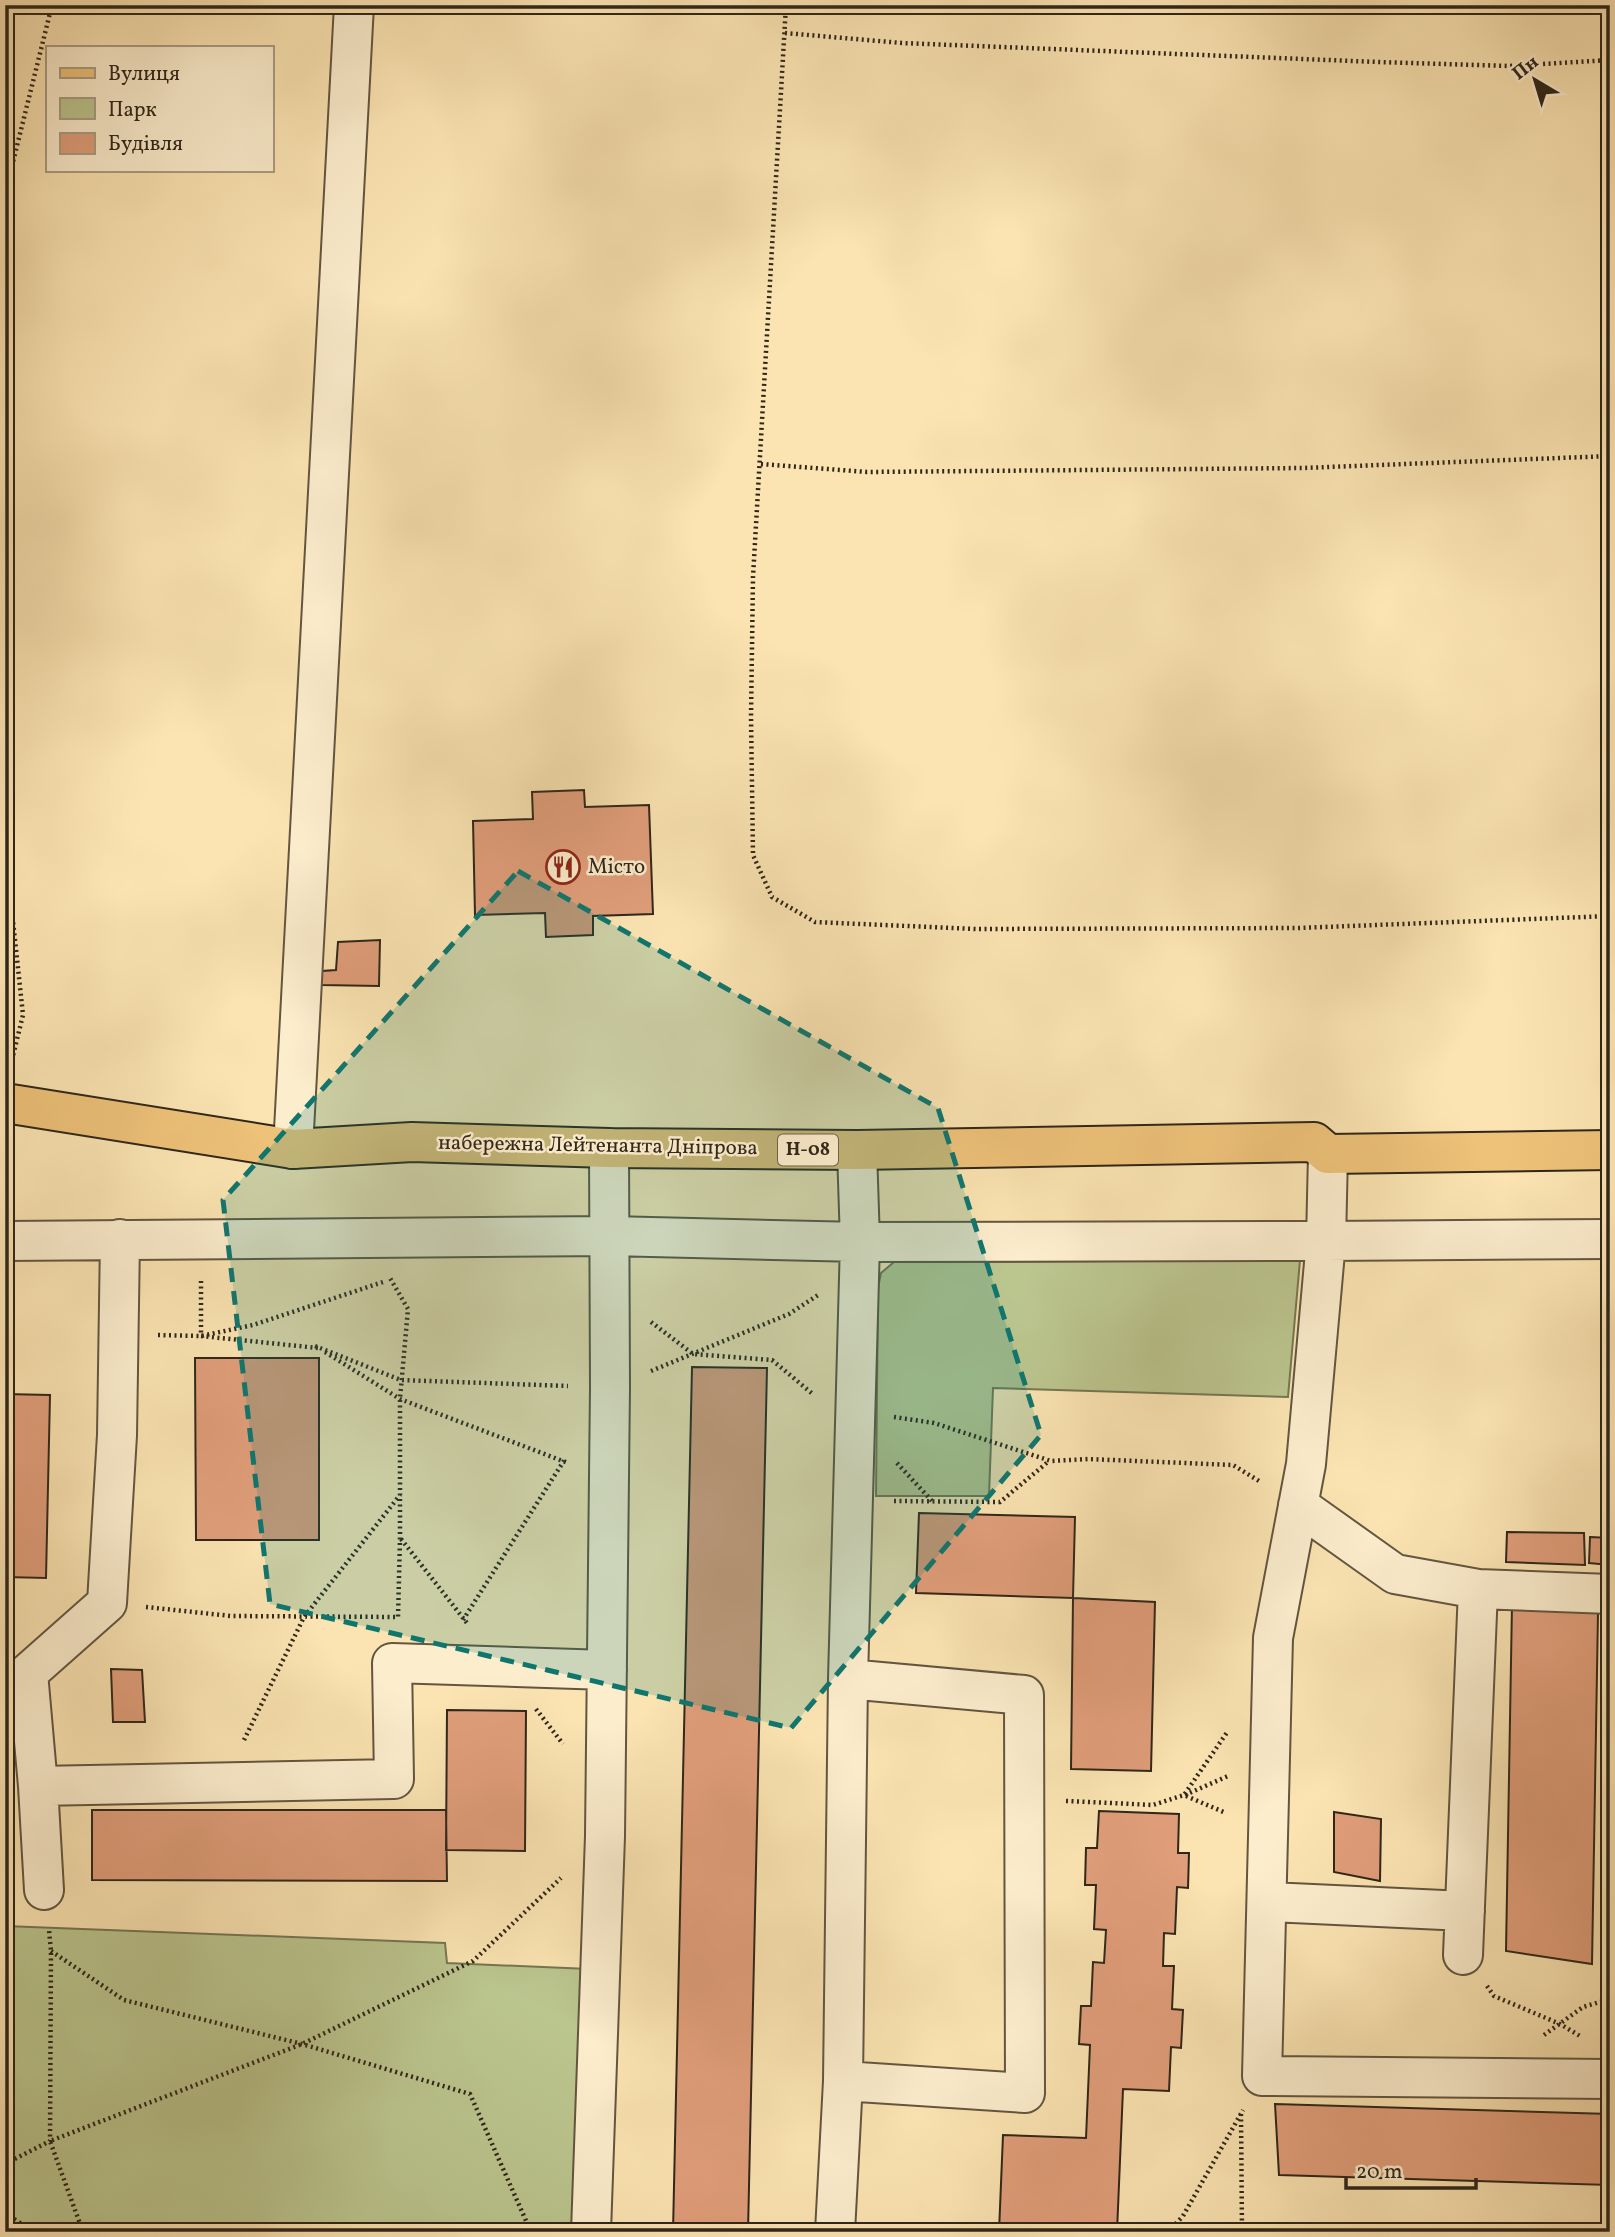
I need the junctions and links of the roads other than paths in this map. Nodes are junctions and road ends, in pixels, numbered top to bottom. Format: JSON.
{"nodes":[{"id":1,"x":354,"y":5,"type":"edge"},
{"id":2,"x":7,"y":1088,"type":"edge"},
{"id":3,"x":609,"y":1148,"type":"junction"},
{"id":4,"x":293,"y":1149,"type":"junction"},
{"id":5,"x":857,"y":1150,"type":"junction"},
{"id":6,"x":1610,"y":1150,"type":"edge"},
{"id":7,"x":1328,"y":1154,"type":"junction"},
{"id":8,"x":610,"y":1237,"type":"junction"},
{"id":9,"x":120,"y":1239,"type":"junction"},
{"id":10,"x":1610,"y":1239,"type":"edge"},
{"id":11,"x":5,"y":1241,"type":"edge"},
{"id":12,"x":1326,"y":1241,"type":"junction"},
{"id":13,"x":860,"y":1254,"type":"junction"},
{"id":14,"x":1298,"y":1505,"type":"junction"},
{"id":15,"x":1478,"y":1589,"type":"junction"},
{"id":16,"x":1610,"y":1594,"type":"edge"},
{"id":17,"x":607,"y":1670,"type":"junction"},
{"id":18,"x":848,"y":1679,"type":"junction"},
{"id":19,"x":37,"y":1786,"type":"junction"},
{"id":20,"x":44,"y":1890,"type":"road end"},
{"id":21,"x":1268,"y":1902,"type":"junction"},
{"id":22,"x":1465,"y":1911,"type":"junction"},
{"id":23,"x":1463,"y":1955,"type":"road end"},
{"id":24,"x":1610,"y":2079,"type":"edge"},
{"id":25,"x":843,"y":2081,"type":"junction"},
{"id":26,"x":591,"y":2232,"type":"edge"},
{"id":27,"x":835,"y":2232,"type":"edge"}],
"edges":[{"from":1,"to":4,"type":"street"},
{"from":2,"to":4,"type":"main road","name":"набережна Лейтенанта Дніпрова","number":"Н-08"},
{"from":3,"to":4,"type":"main road","name":"набережна Лейтенанта Дніпрова","number":"Н-08"},
{"from":3,"to":5,"type":"main road","name":"набережна Лейтенанта Дніпрова","number":"Н-08"},
{"from":3,"to":8,"type":"street"},
{"from":5,"to":7,"type":"main road","name":"набережна Лейтенанта Дніпрова","number":"Н-08"},
{"from":5,"to":13,"type":"street"},
{"from":6,"to":7,"type":"main road","name":"набережна Лейтенанта Дніпрова","number":"Н-08"},
{"from":7,"to":12,"type":"street"},
{"from":8,"to":9,"type":"street"},
{"from":8,"to":13,"type":"street"},
{"from":8,"to":17,"type":"street"},
{"from":9,"to":11,"type":"street"},
{"from":9,"to":19,"type":"street"},
{"from":10,"to":12,"type":"street"},
{"from":12,"to":13,"type":"street"},
{"from":12,"to":14,"type":"street"},
{"from":13,"to":18,"type":"street"},
{"from":14,"to":15,"type":"street"},
{"from":14,"to":21,"type":"street"},
{"from":15,"to":16,"type":"street"},
{"from":15,"to":22,"type":"street"},
{"from":17,"to":19,"type":"street"},
{"from":17,"to":26,"type":"street"},
{"from":18,"to":25,"type":"street"},
{"from":18,"to":25,"type":"street"},
{"from":19,"to":20,"type":"street"},
{"from":21,"to":22,"type":"street"},
{"from":21,"to":24,"type":"street"},
{"from":22,"to":23,"type":"street"},
{"from":25,"to":27,"type":"street"}]}
